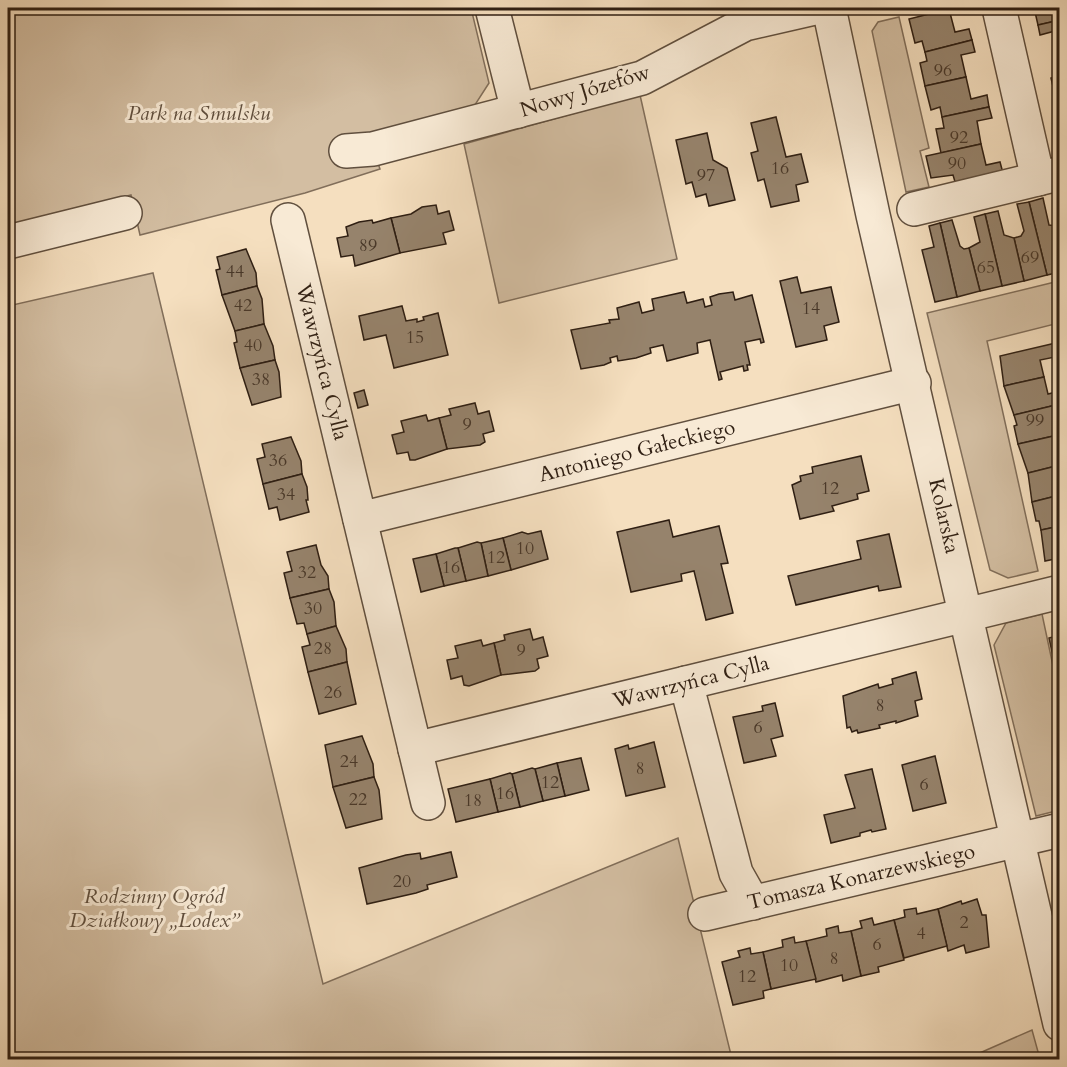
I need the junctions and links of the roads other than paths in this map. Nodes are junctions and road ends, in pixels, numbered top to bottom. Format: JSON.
{"nodes":[{"id":1,"x":492,"y":8,"type":"edge"},
{"id":2,"x":814,"y":8,"type":"edge"},
{"id":3,"x":830,"y":8,"type":"edge"},
{"id":4,"x":999,"y":8,"type":"edge"},
{"id":5,"x":518,"y":111,"type":"junction"},
{"id":6,"x":346,"y":152,"type":"dead end"},
{"id":7,"x":1049,"y":176,"type":"edge"},
{"id":8,"x":914,"y":209,"type":"dead end"},
{"id":9,"x":125,"y":213,"type":"dead end"},
{"id":10,"x":288,"y":220,"type":"dead end"},
{"id":11,"x":8,"y":242,"type":"edge"},
{"id":12,"x":914,"y":383,"type":"junction"},
{"id":13,"x":360,"y":519,"type":"junction"},
{"id":14,"x":1059,"y":592,"type":"edge"},
{"id":15,"x":967,"y":614,"type":"junction"},
{"id":16,"x":686,"y":683,"type":"junction"},
{"id":17,"x":415,"y":749,"type":"junction"},
{"id":18,"x":428,"y":803,"type":"dead end"},
{"id":19,"x":1059,"y":830,"type":"edge"},
{"id":20,"x":1017,"y":840,"type":"junction"},
{"id":21,"x":753,"y":903,"type":"junction"},
{"id":22,"x":705,"y":914,"type":"dead end"},
{"id":23,"x":1059,"y":1023,"type":"edge"}],
"edges":[{"from":1,"to":5,"type":"street"},
{"from":2,"to":5,"type":"street","name":"Nowy Józefów"},
{"from":3,"to":12,"type":"street","name":"Kolarska"},
{"from":4,"to":7,"type":"street"},
{"from":5,"to":6,"type":"street","name":"Nowy Józefów"},
{"from":7,"to":8,"type":"street"},
{"from":9,"to":11,"type":"street"},
{"from":10,"to":13,"type":"street","name":"Wawrzyńca Cylla"},
{"from":12,"to":13,"type":"street","name":"Antoniego Gałeckiego"},
{"from":12,"to":15,"type":"street","name":"Kolarska"},
{"from":13,"to":17,"type":"street","name":"Wawrzyńca Cylla"},
{"from":14,"to":15,"type":"street","name":"Wawrzyńca Cylla"},
{"from":15,"to":16,"type":"street","name":"Wawrzyńca Cylla"},
{"from":15,"to":20,"type":"street","name":"Kolarska"},
{"from":16,"to":17,"type":"street","name":"Wawrzyńca Cylla"},
{"from":16,"to":21,"type":"street"},
{"from":17,"to":18,"type":"street","name":"Wawrzyńca Cylla"},
{"from":19,"to":20,"type":"street","name":"Tomasza Konarzewskiego"},
{"from":20,"to":21,"type":"street","name":"Tomasza Konarzewskiego"},
{"from":20,"to":23,"type":"street","name":"Kolarska"},
{"from":21,"to":22,"type":"street","name":"Tomasza Konarzewskiego"}]}
